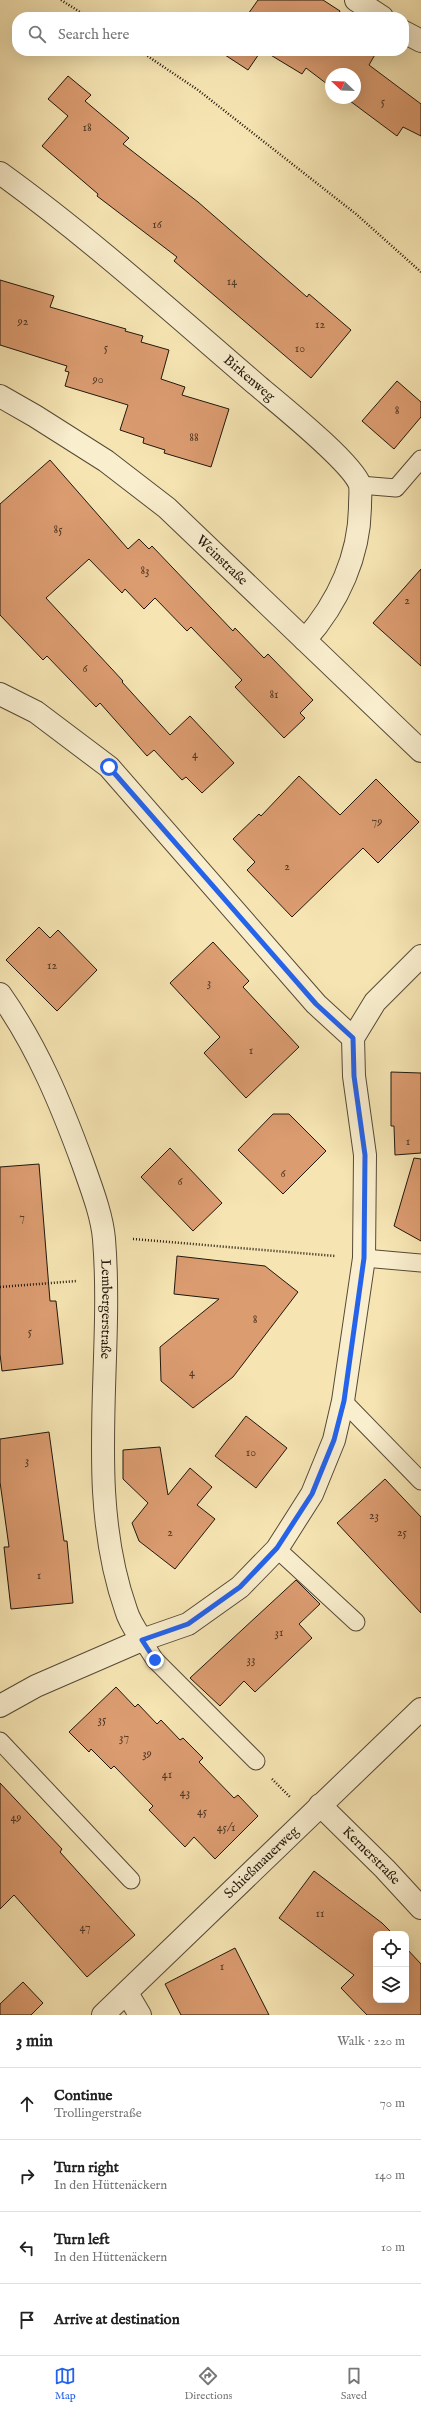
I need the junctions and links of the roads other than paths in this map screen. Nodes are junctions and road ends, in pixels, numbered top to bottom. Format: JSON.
{"nodes":[{"id":1,"x":356,"y":0,"type":"edge"},
{"id":2,"x":374,"y":12,"type":"edge"},
{"id":3,"x":409,"y":35,"type":"edge"},
{"id":4,"x":421,"y":42,"type":"edge"},
{"id":5,"x":0,"y":173,"type":"edge"},
{"id":6,"x":0,"y":396,"type":"edge"},
{"id":7,"x":421,"y":459,"type":"edge"},
{"id":8,"x":360,"y":485,"type":"junction"},
{"id":9,"x":305,"y":640,"type":"junction"},
{"id":10,"x":0,"y":694,"type":"edge"},
{"id":11,"x":421,"y":751,"type":"edge"},
{"id":12,"x":421,"y":956,"type":"edge"},
{"id":13,"x":0,"y":994,"type":"edge"},
{"id":14,"x":353,"y":1038,"type":"junction"},
{"id":15,"x":364,"y":1258,"type":"junction"},
{"id":16,"x":421,"y":1263,"type":"edge"},
{"id":17,"x":344,"y":1401,"type":"junction"},
{"id":18,"x":421,"y":1481,"type":"edge"},
{"id":19,"x":277,"y":1548,"type":"junction"},
{"id":20,"x":356,"y":1622,"type":"dead end"},
{"id":21,"x":142,"y":1640,"type":"junction"},
{"id":22,"x":0,"y":1706,"type":"edge"},
{"id":23,"x":421,"y":1709,"type":"edge"},
{"id":24,"x":0,"y":1741,"type":"edge"},
{"id":25,"x":256,"y":1762,"type":"road end"},
{"id":26,"x":314,"y":1811,"type":"junction"},
{"id":27,"x":131,"y":1880,"type":"dead end"},
{"id":28,"x":421,"y":1908,"type":"edge"},
{"id":29,"x":127,"y":1993,"type":"junction"},
{"id":30,"x":103,"y":2015,"type":"edge"},
{"id":31,"x":140,"y":2015,"type":"edge"}],
"edges":[{"from":1,"to":2,"type":"street"},
{"from":3,"to":4,"type":"street"},
{"from":5,"to":8,"type":"street","name":"Birkenweg"},
{"from":6,"to":9,"type":"street","name":"Weinstraße"},
{"from":7,"to":8,"type":"lane"},
{"from":8,"to":9,"type":"street"},
{"from":9,"to":11,"type":"street","name":"Weinstraße"},
{"from":10,"to":14,"type":"street"},
{"from":12,"to":14,"type":"street"},
{"from":13,"to":21,"type":"street","name":"Lembergerstraße"},
{"from":14,"to":15,"type":"street"},
{"from":15,"to":16,"type":"lane"},
{"from":15,"to":17,"type":"street"},
{"from":17,"to":18,"type":"lane"},
{"from":17,"to":19,"type":"street"},
{"from":19,"to":20,"type":"lane"},
{"from":19,"to":21,"type":"street"},
{"from":21,"to":22,"type":"street"},
{"from":21,"to":25,"type":"lane"},
{"from":23,"to":26,"type":"street","name":"Schießmauerweg"},
{"from":24,"to":27,"type":"lane"},
{"from":26,"to":28,"type":"street","name":"Kernerstraße"},
{"from":26,"to":29,"type":"street","name":"Schießmauerweg"},
{"from":29,"to":30,"type":"street","name":"Schießmauerweg"},
{"from":29,"to":31,"type":"street"}]}
